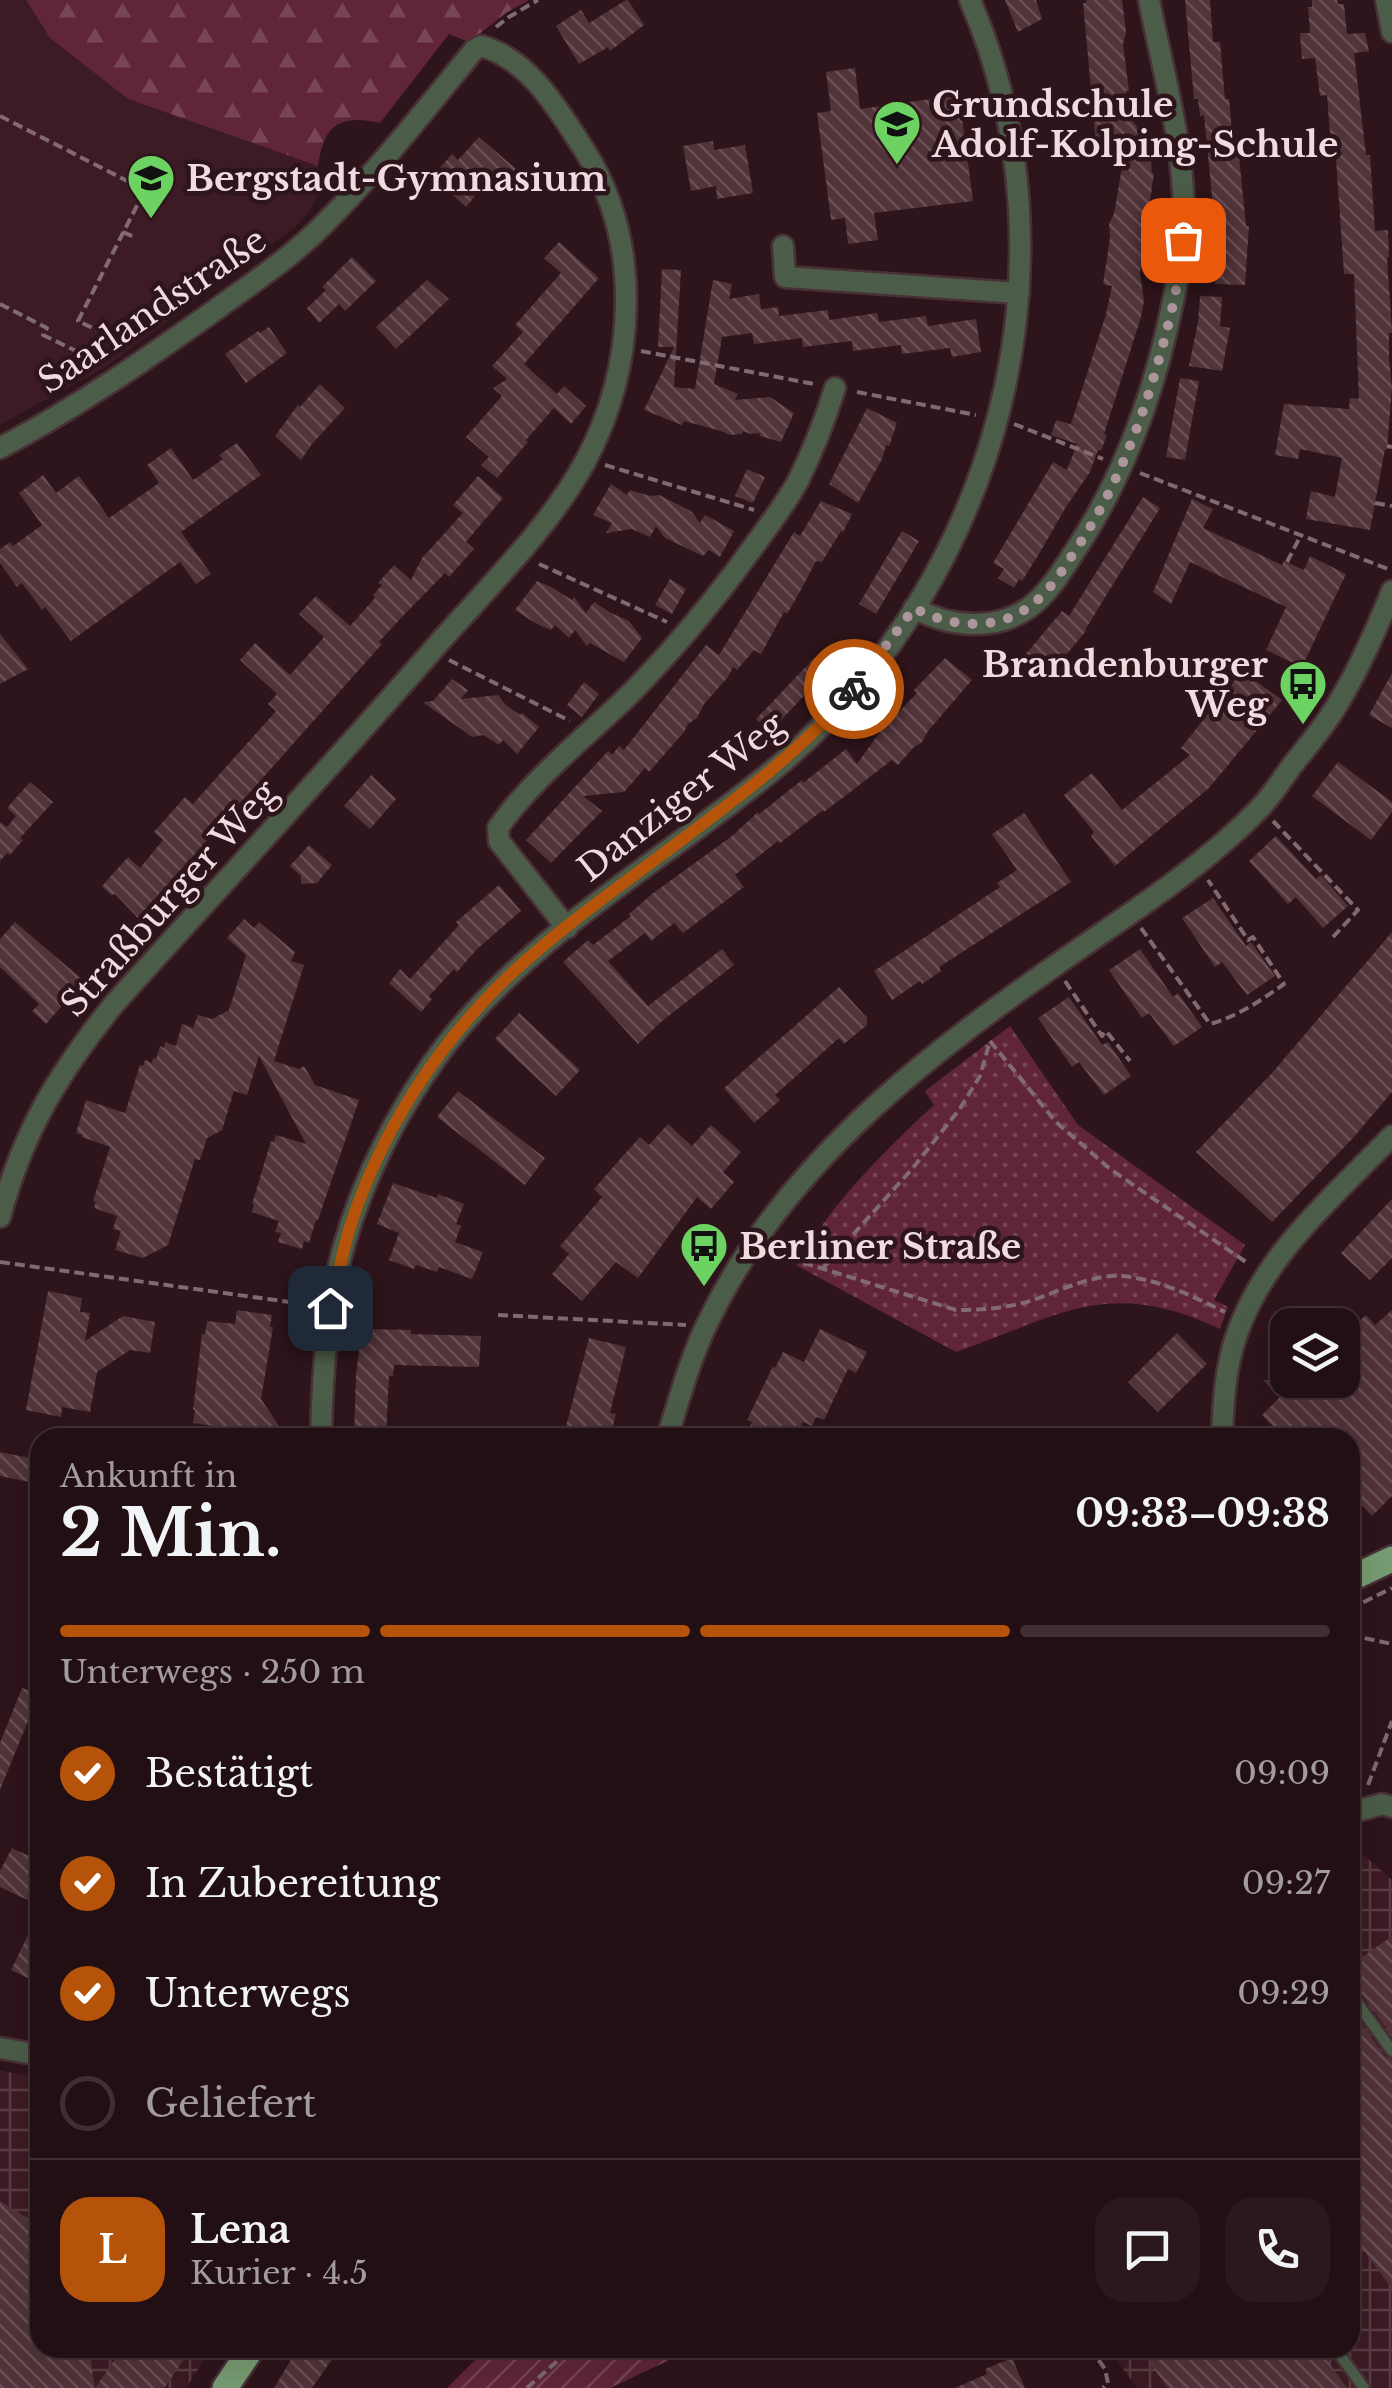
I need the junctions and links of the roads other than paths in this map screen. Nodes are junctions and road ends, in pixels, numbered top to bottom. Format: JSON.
{"nodes":[{"id":1,"x":970,"y":0,"type":"edge"},
{"id":2,"x":1149,"y":0,"type":"edge"},
{"id":3,"x":1386,"y":0,"type":"edge"},
{"id":4,"x":1392,"y":32,"type":"edge"},
{"id":5,"x":481,"y":46,"type":"joint"},
{"id":6,"x":782,"y":246,"type":"dead end"},
{"id":7,"x":1019,"y":293,"type":"junction"},
{"id":8,"x":835,"y":388,"type":"road end"},
{"id":9,"x":0,"y":448,"type":"edge"},
{"id":10,"x":1392,"y":591,"type":"edge"},
{"id":11,"x":914,"y":608,"type":"junction"},
{"id":12,"x":566,"y":928,"type":"junction"},
{"id":13,"x":1392,"y":1136,"type":"edge"},
{"id":14,"x":0,"y":1217,"type":"edge"},
{"id":15,"x":321,"y":1428,"type":"edge"},
{"id":16,"x":670,"y":1428,"type":"edge"},
{"id":17,"x":1223,"y":1428,"type":"edge"},
{"id":18,"x":1392,"y":1559,"type":"edge"},
{"id":19,"x":1360,"y":1574,"type":"edge"},
{"id":20,"x":1392,"y":1807,"type":"edge"},
{"id":21,"x":1360,"y":1810,"type":"edge"},
{"id":22,"x":1360,"y":2008,"type":"edge"},
{"id":23,"x":0,"y":2048,"type":"edge"},
{"id":24,"x":1392,"y":2051,"type":"edge"},
{"id":25,"x":30,"y":2053,"type":"edge"},
{"id":26,"x":245,"y":2358,"type":"edge"},
{"id":27,"x":1342,"y":2358,"type":"edge"},
{"id":28,"x":225,"y":2388,"type":"edge"},
{"id":29,"x":1364,"y":2388,"type":"edge"}],
"edges":[{"from":1,"to":7,"type":"street","name":"Danziger Weg"},
{"from":2,"to":11,"type":"street"},
{"from":3,"to":4,"type":"street"},
{"from":5,"to":9,"type":"street","name":"Saarlandstraße"},
{"from":5,"to":14,"type":"street","name":"Straßburger Weg"},
{"from":6,"to":7,"type":"street"},
{"from":7,"to":11,"type":"street","name":"Danziger Weg"},
{"from":8,"to":12,"type":"street"},
{"from":10,"to":16,"type":"street"},
{"from":11,"to":12,"type":"street","name":"Danziger Weg"},
{"from":12,"to":15,"type":"street","name":"Danziger Weg"},
{"from":13,"to":17,"type":"street"},
{"from":18,"to":19,"type":"main road"},
{"from":20,"to":21,"type":"street"},
{"from":22,"to":24,"type":"lane"},
{"from":23,"to":25,"type":"street"},
{"from":26,"to":28,"type":"main road"},
{"from":27,"to":29,"type":"lane"}]}
